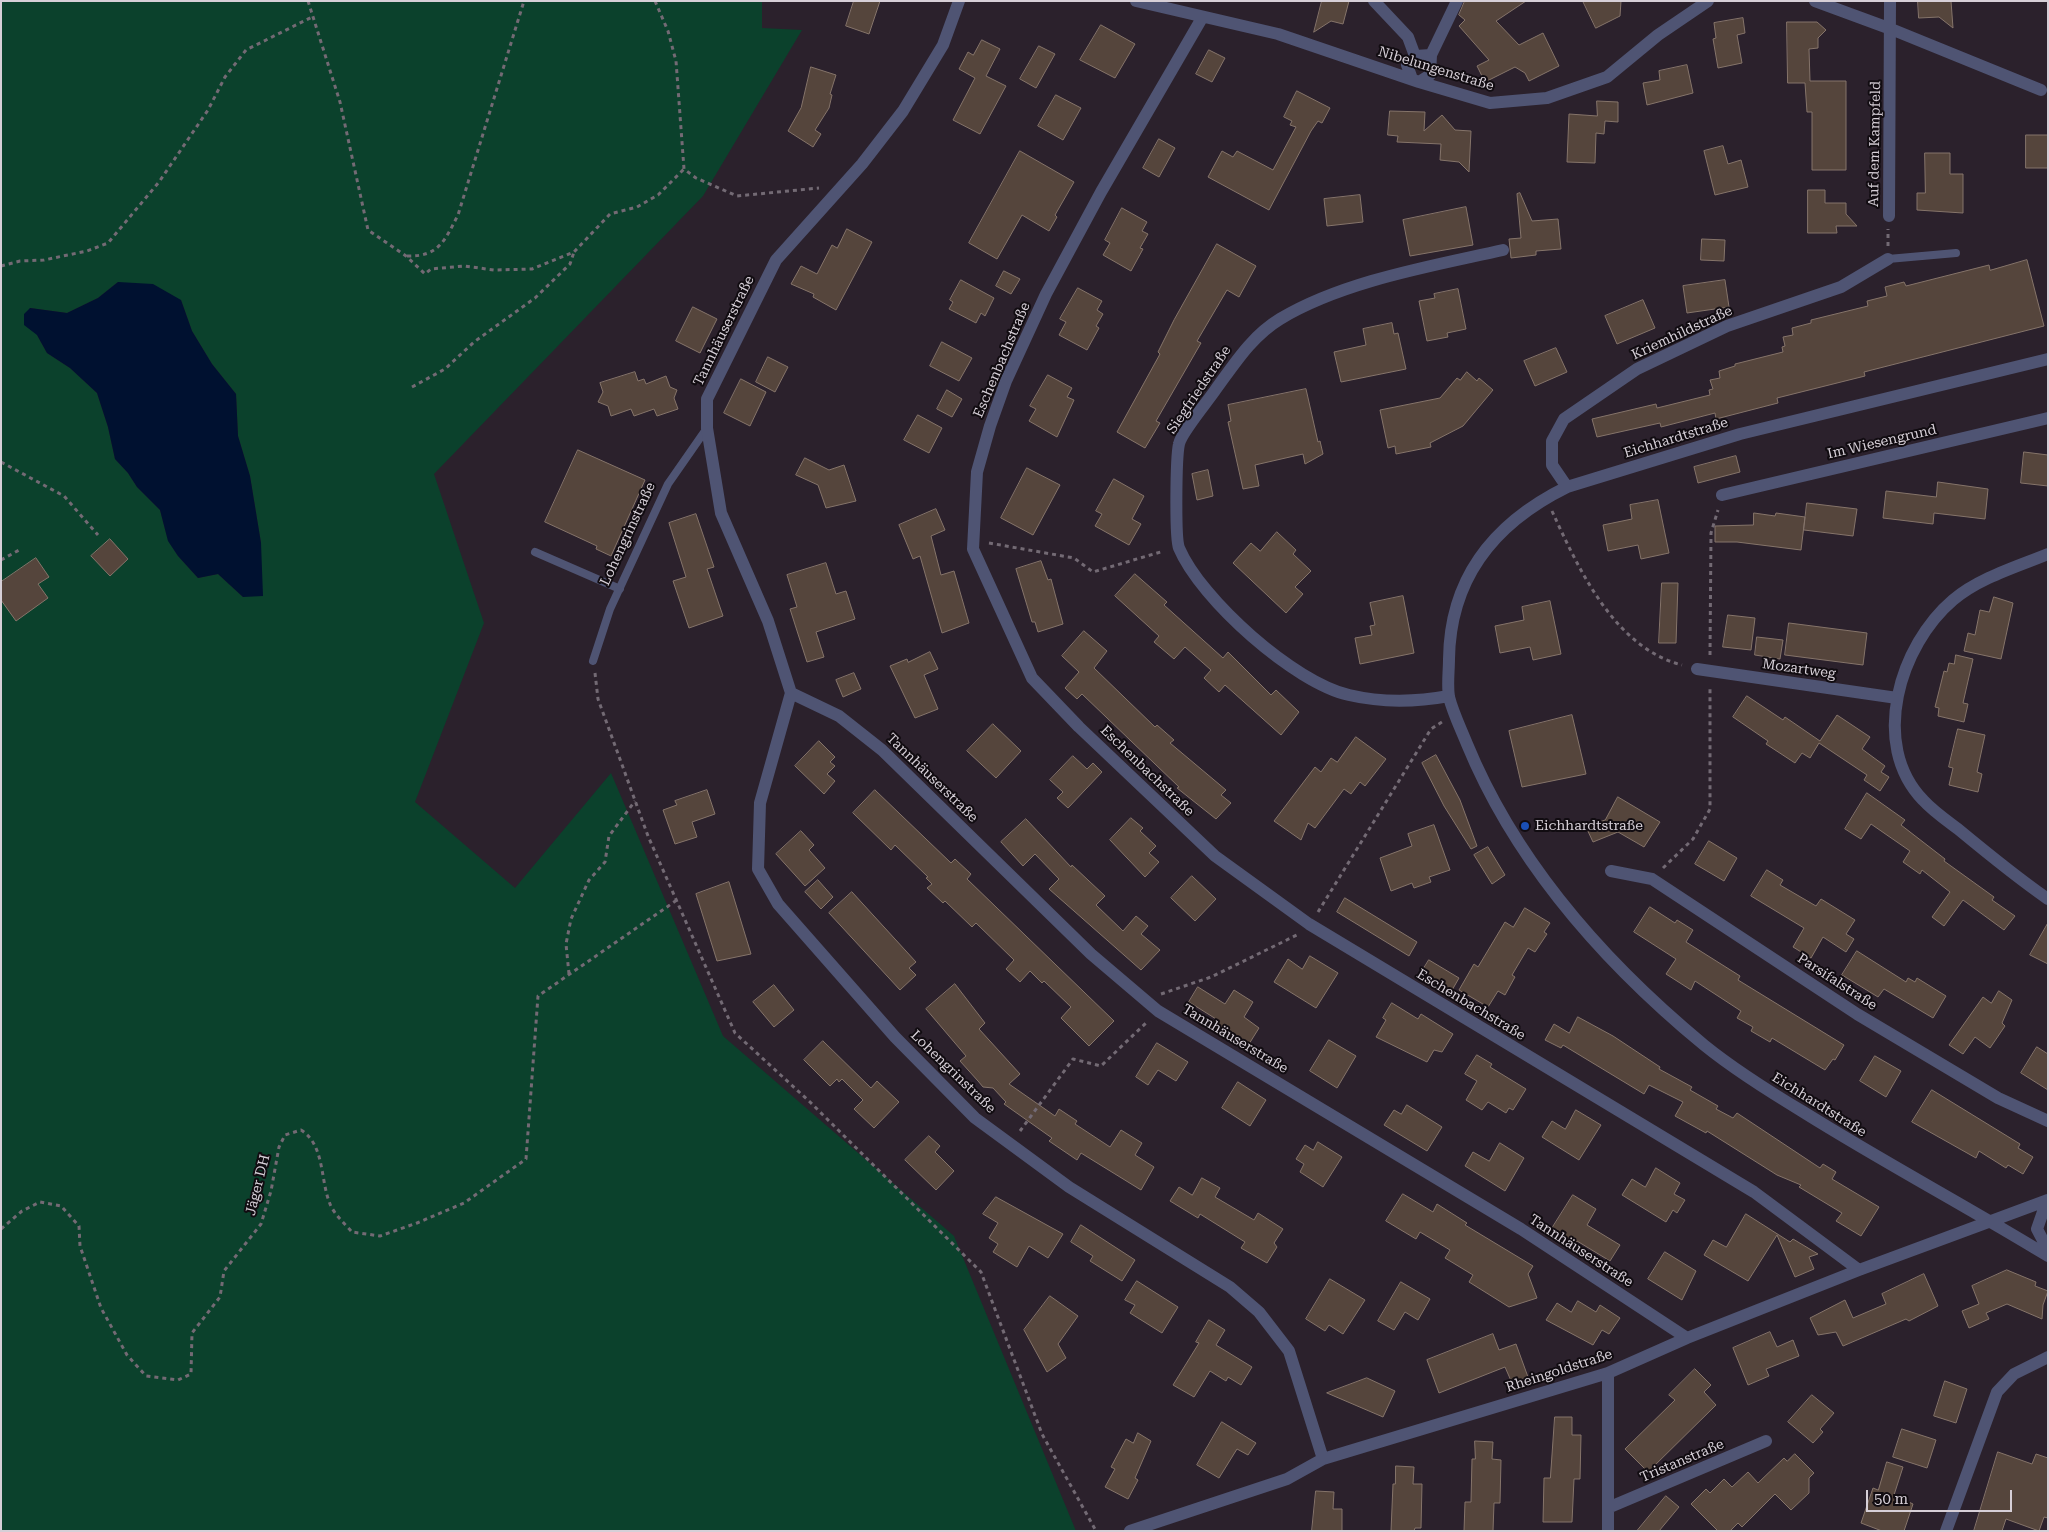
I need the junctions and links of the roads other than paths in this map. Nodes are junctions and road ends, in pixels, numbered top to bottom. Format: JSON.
{"nodes":[{"id":1,"x":959,"y":1,"type":"edge"},
{"id":2,"x":1136,"y":1,"type":"edge"},
{"id":3,"x":1374,"y":1,"type":"edge"},
{"id":4,"x":1457,"y":1,"type":"edge"},
{"id":5,"x":1708,"y":1,"type":"edge"},
{"id":6,"x":1815,"y":1,"type":"edge"},
{"id":7,"x":1890,"y":1,"type":"edge"},
{"id":8,"x":1202,"y":18,"type":"junction"},
{"id":9,"x":1891,"y":29,"type":"junction"},
{"id":10,"x":1431,"y":55,"type":"junction"},
{"id":11,"x":1415,"y":56,"type":"junction"},
{"id":12,"x":1416,"y":80,"type":"junction"},
{"id":13,"x":2041,"y":90,"type":"dead end"},
{"id":14,"x":1889,"y":216,"type":"road end"},
{"id":15,"x":1503,"y":250,"type":"dead end"},
{"id":16,"x":1956,"y":253,"type":"dead end"},
{"id":17,"x":1888,"y":259,"type":"joint"},
{"id":18,"x":2048,"y":360,"type":"edge"},
{"id":19,"x":2048,"y":418,"type":"edge"},
{"id":20,"x":706,"y":428,"type":"junction"},
{"id":21,"x":1567,"y":487,"type":"junction"},
{"id":22,"x":1722,"y":495,"type":"road end"},
{"id":23,"x":534,"y":552,"type":"dead end"},
{"id":24,"x":2048,"y":554,"type":"edge"},
{"id":25,"x":620,"y":589,"type":"junction"},
{"id":26,"x":593,"y":661,"type":"road end"},
{"id":27,"x":1697,"y":669,"type":"road end"},
{"id":28,"x":791,"y":693,"type":"junction"},
{"id":29,"x":1449,"y":696,"type":"junction"},
{"id":30,"x":1897,"y":698,"type":"junction"},
{"id":31,"x":1611,"y":871,"type":"dead end"},
{"id":32,"x":2048,"y":898,"type":"edge"},
{"id":33,"x":2048,"y":1121,"type":"edge"},
{"id":34,"x":2048,"y":1200,"type":"edge"},
{"id":35,"x":2048,"y":1205,"type":"edge"},
{"id":36,"x":1992,"y":1221,"type":"junction"},
{"id":37,"x":2048,"y":1250,"type":"edge"},
{"id":38,"x":2048,"y":1256,"type":"edge"},
{"id":39,"x":1859,"y":1270,"type":"junction"},
{"id":40,"x":1687,"y":1338,"type":"junction"},
{"id":41,"x":2048,"y":1357,"type":"edge"},
{"id":42,"x":1608,"y":1373,"type":"junction"},
{"id":43,"x":1766,"y":1441,"type":"dead end"},
{"id":44,"x":1323,"y":1458,"type":"junction"},
{"id":45,"x":1610,"y":1508,"type":"junction"},
{"id":46,"x":1130,"y":1531,"type":"edge"},
{"id":47,"x":1608,"y":1531,"type":"edge"},
{"id":48,"x":1946,"y":1531,"type":"edge"}],
"edges":[{"from":1,"to":20,"type":"street","name":"Tannhäuserstraße"},
{"from":2,"to":8,"type":"street","name":"Nibelungenstraße"},
{"from":3,"to":11,"type":"street"},
{"from":4,"to":10,"type":"street"},
{"from":5,"to":12,"type":"street","name":"Nibelungenstraße"},
{"from":6,"to":9,"type":"street"},
{"from":7,"to":9,"type":"street","name":"Auf dem Kampfeld"},
{"from":8,"to":12,"type":"street","name":"Nibelungenstraße"},
{"from":8,"to":39,"type":"street","name":"Eschenbachstraße"},
{"from":9,"to":13,"type":"street"},
{"from":9,"to":14,"type":"street","name":"Auf dem Kampfeld"},
{"from":10,"to":11,"type":"street"},
{"from":10,"to":12,"type":"street"},
{"from":11,"to":12,"type":"street"},
{"from":15,"to":29,"type":"street","name":"Siegfriedstraße"},
{"from":16,"to":17,"type":"lane"},
{"from":17,"to":21,"type":"street","name":"Kriemhildstraße"},
{"from":18,"to":21,"type":"street","name":"Eichhardtstraße"},
{"from":19,"to":22,"type":"street","name":"Im Wiesengrund"},
{"from":20,"to":25,"type":"lane","name":"Lohengrinstraße"},
{"from":20,"to":28,"type":"street","name":"Tannhäuserstraße"},
{"from":21,"to":29,"type":"street","name":"Eichhardtstraße"},
{"from":23,"to":25,"type":"lane"},
{"from":24,"to":30,"type":"street"},
{"from":25,"to":26,"type":"lane","name":"Lohengrinstraße"},
{"from":27,"to":30,"type":"street","name":"Mozartweg"},
{"from":28,"to":40,"type":"street","name":"Tannhäuserstraße"},
{"from":28,"to":44,"type":"street","name":"Lohengrinstraße"},
{"from":29,"to":36,"type":"street","name":"Eichhardtstraße"},
{"from":30,"to":32,"type":"street"},
{"from":31,"to":33,"type":"street","name":"Parsifalstraße"},
{"from":34,"to":36,"type":"street","name":"Rheingoldstraße"},
{"from":35,"to":37,"type":"street"},
{"from":36,"to":38,"type":"street","name":"Eichhardtstraße"},
{"from":36,"to":39,"type":"street","name":"Rheingoldstraße"},
{"from":39,"to":40,"type":"street","name":"Rheingoldstraße"},
{"from":40,"to":42,"type":"street","name":"Rheingoldstraße"},
{"from":41,"to":48,"type":"street"},
{"from":42,"to":44,"type":"street","name":"Rheingoldstraße"},
{"from":42,"to":45,"type":"street"},
{"from":43,"to":45,"type":"street","name":"Tristanstraße"},
{"from":44,"to":46,"type":"street","name":"Rheingoldstraße"},
{"from":45,"to":47,"type":"street"}]}
